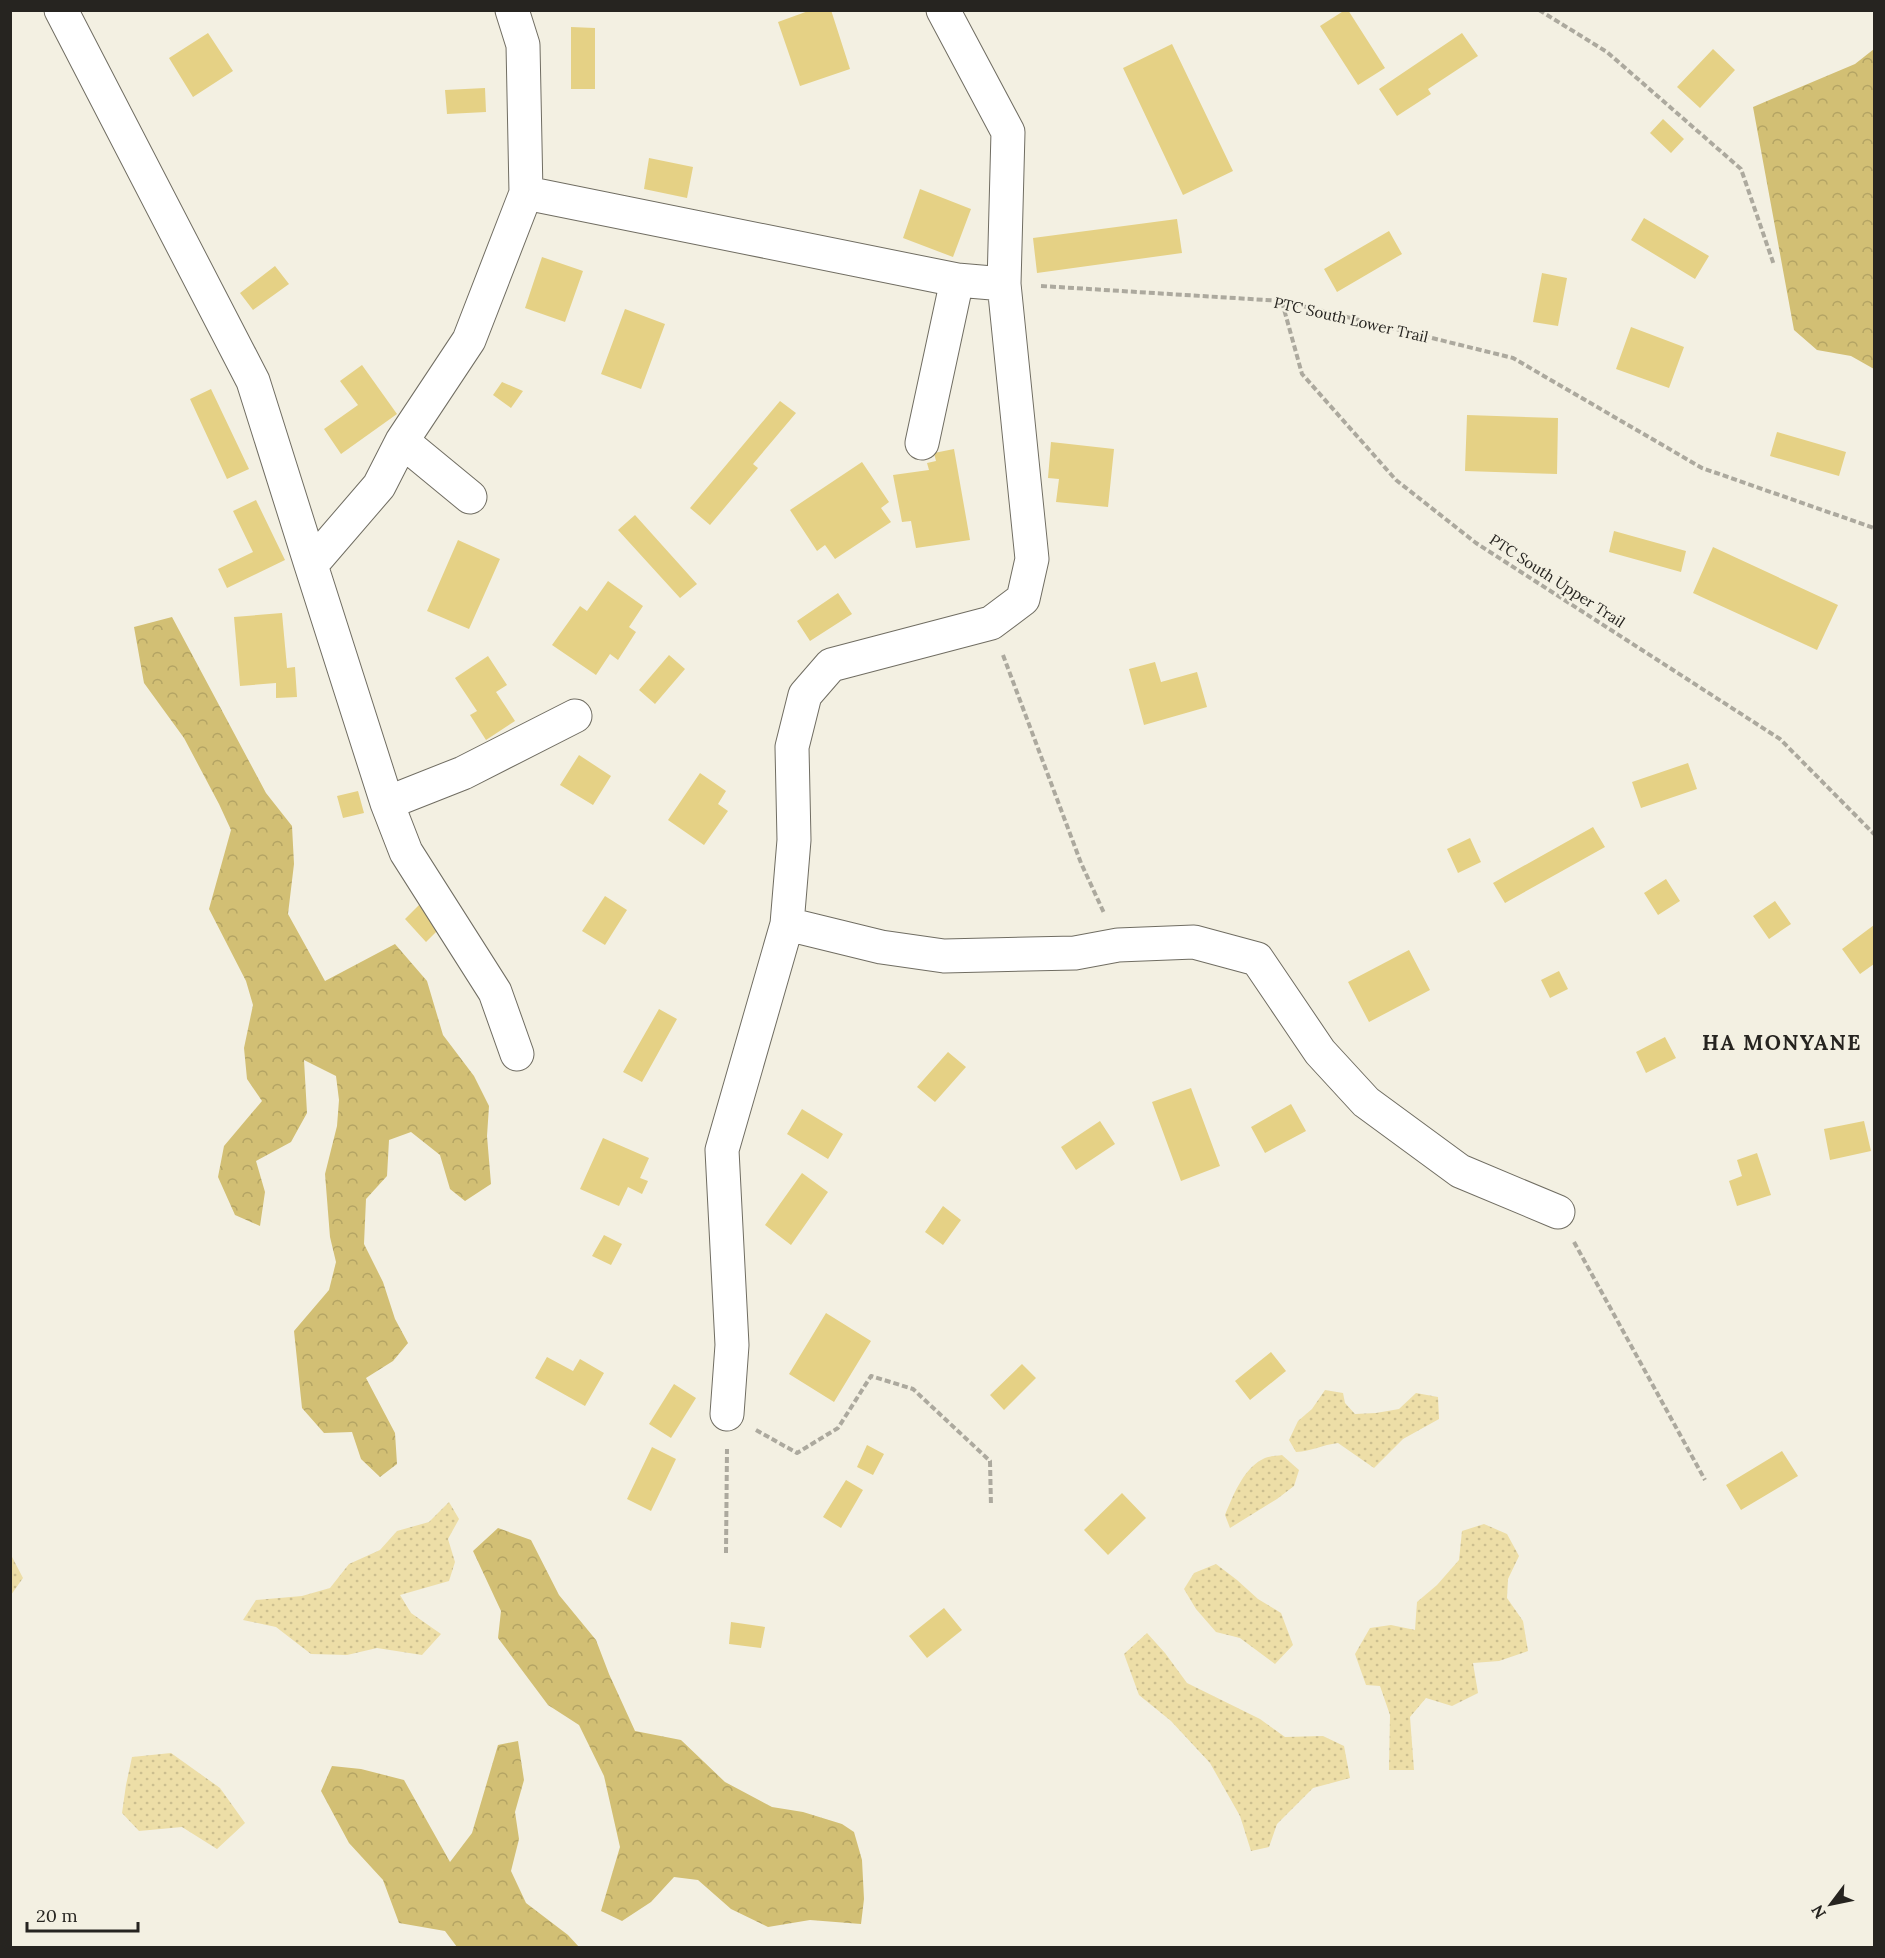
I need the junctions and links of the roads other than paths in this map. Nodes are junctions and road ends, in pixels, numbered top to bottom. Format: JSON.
{"nodes":[{"id":1,"x":61,"y":10,"type":"edge"},
{"id":2,"x":512,"y":10,"type":"edge"},
{"id":3,"x":943,"y":10,"type":"edge"},
{"id":4,"x":526,"y":193,"type":"junction"},
{"id":5,"x":957,"y":280,"type":"junction"},
{"id":6,"x":1004,"y":284,"type":"junction"},
{"id":7,"x":402,"y":441,"type":"junction"},
{"id":8,"x":922,"y":443,"type":"dead end"},
{"id":9,"x":470,"y":497,"type":"dead end"},
{"id":10,"x":311,"y":565,"type":"junction"},
{"id":11,"x":575,"y":716,"type":"dead end"},
{"id":12,"x":387,"y":802,"type":"junction"},
{"id":13,"x":787,"y":924,"type":"junction"},
{"id":14,"x":517,"y":1054,"type":"dead end"},
{"id":15,"x":1558,"y":1212,"type":"road end"},
{"id":16,"x":728,"y":1414,"type":"road end"}],
"edges":[{"from":1,"to":10,"type":"street"},
{"from":2,"to":4,"type":"street"},
{"from":3,"to":6,"type":"street"},
{"from":4,"to":5,"type":"street"},
{"from":4,"to":7,"type":"street"},
{"from":5,"to":6,"type":"street"},
{"from":5,"to":8,"type":"street"},
{"from":6,"to":13,"type":"street"},
{"from":7,"to":9,"type":"street"},
{"from":7,"to":10,"type":"street"},
{"from":10,"to":12,"type":"street"},
{"from":11,"to":12,"type":"street"},
{"from":12,"to":14,"type":"street"},
{"from":13,"to":15,"type":"street"},
{"from":13,"to":16,"type":"street"}]}
